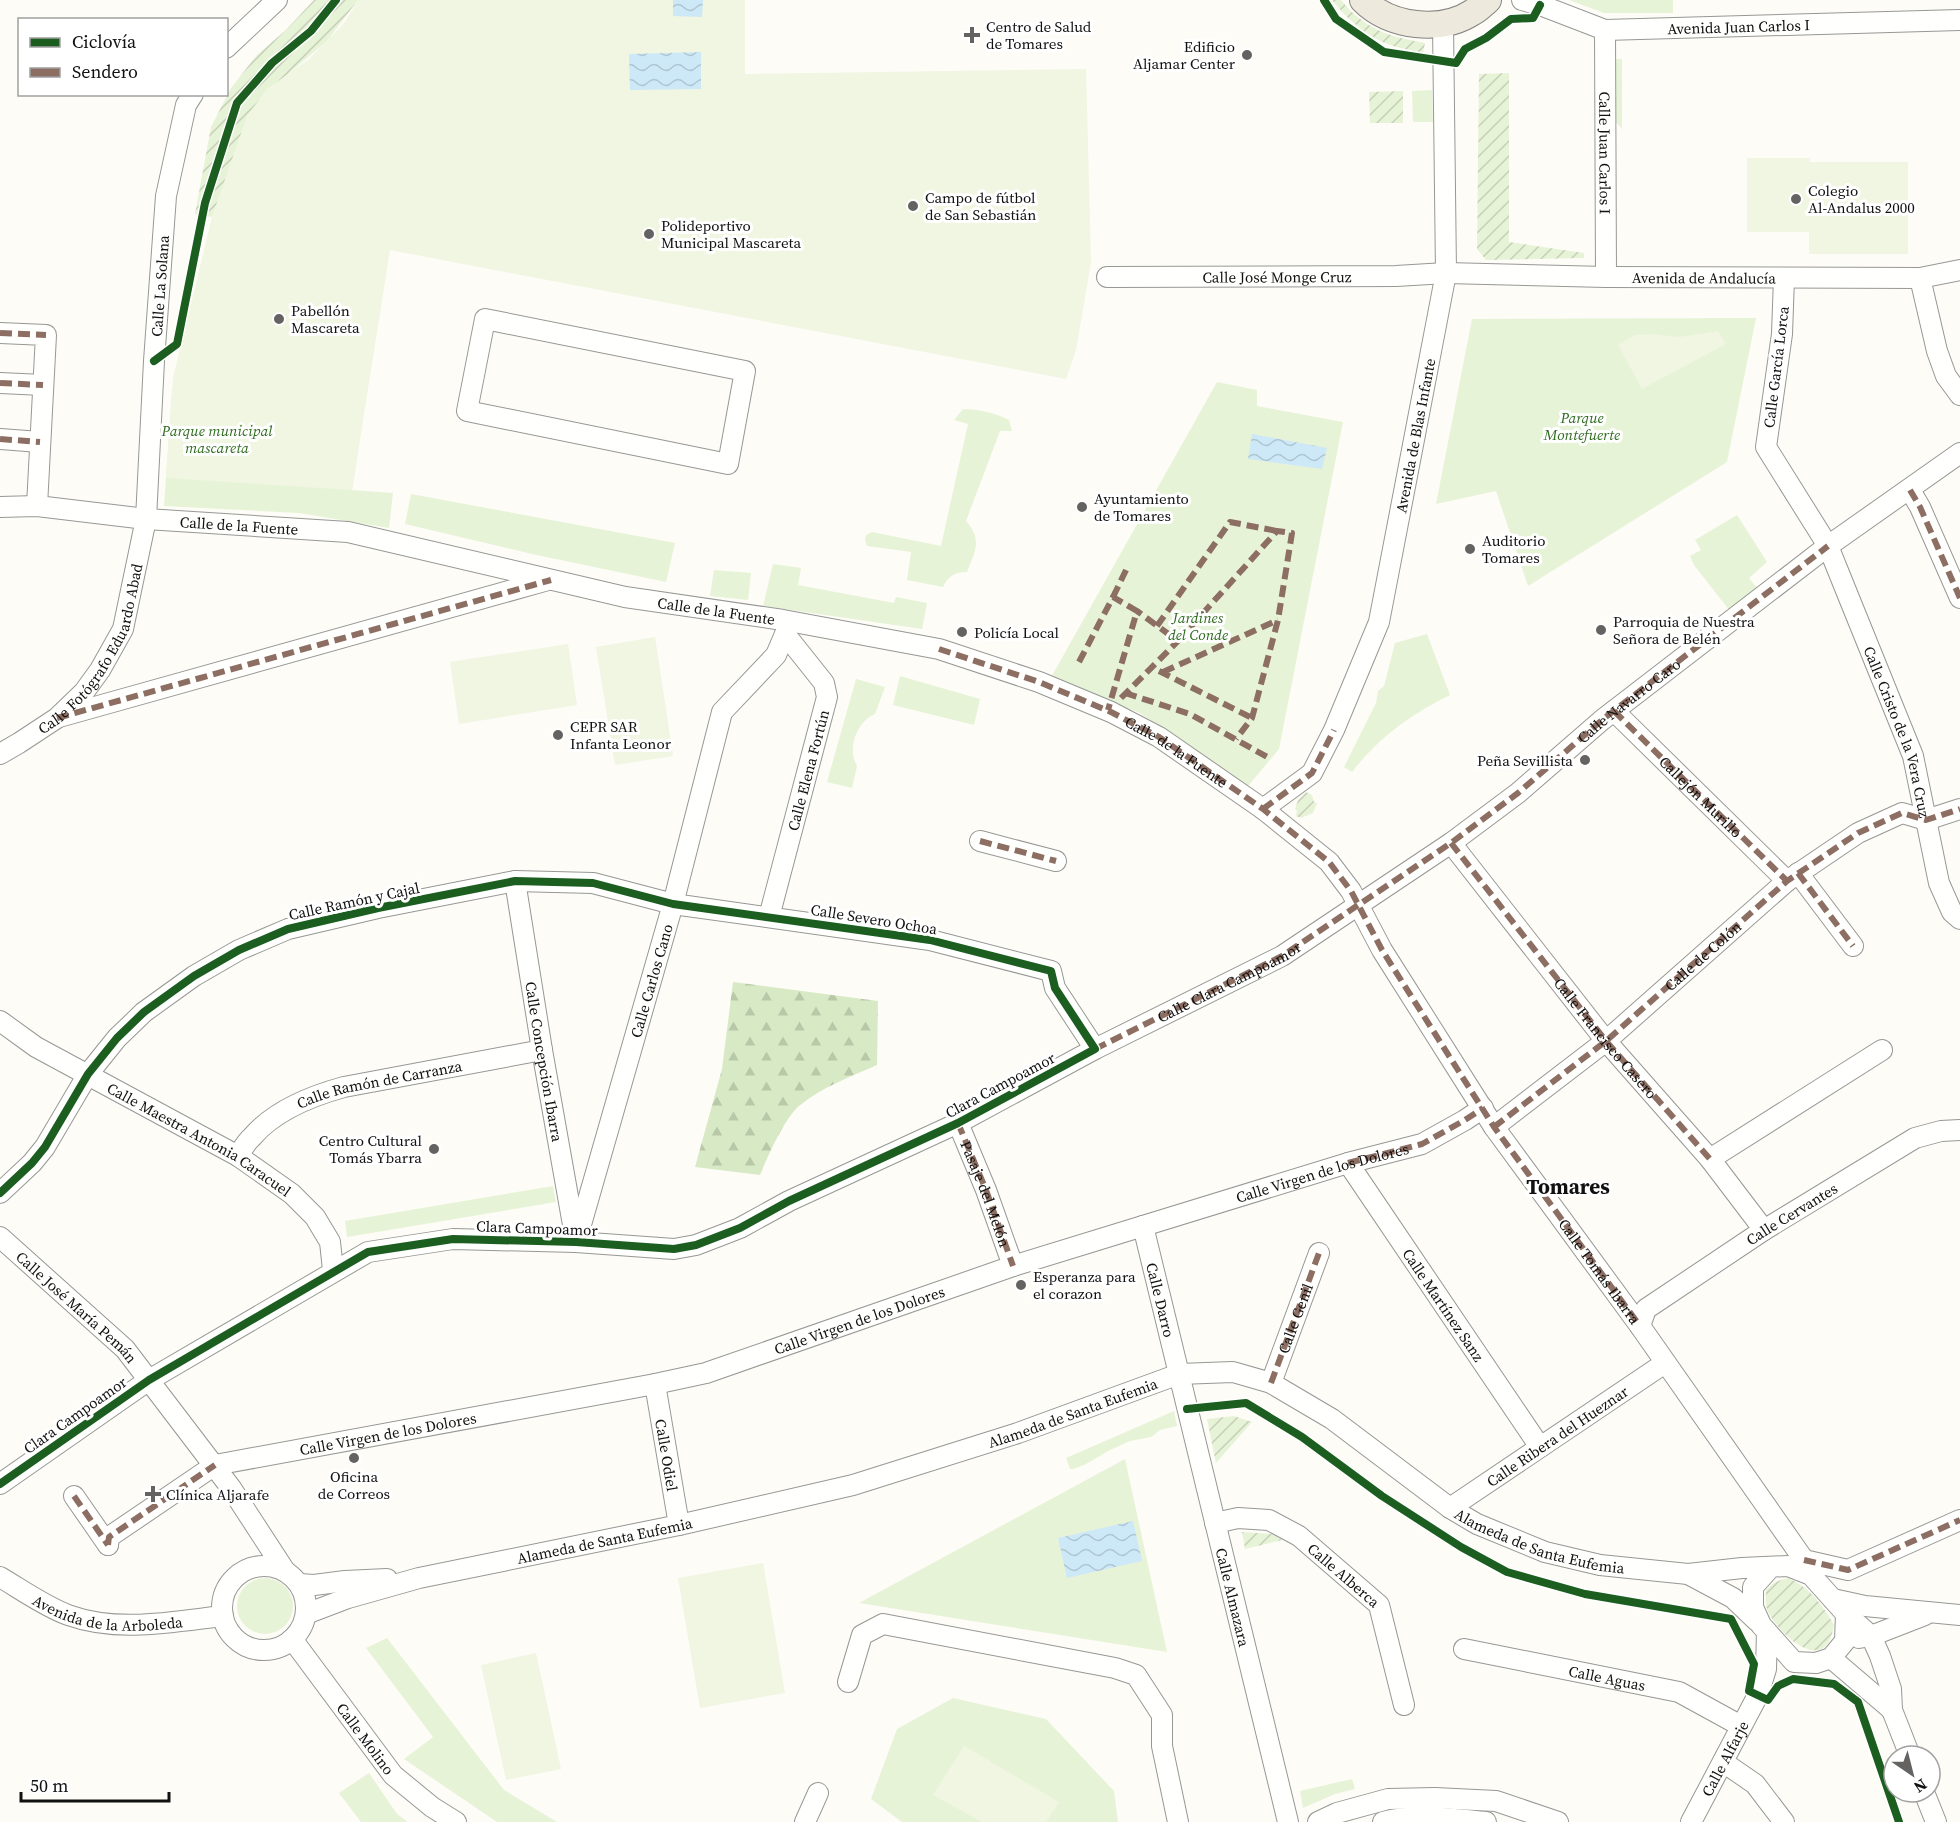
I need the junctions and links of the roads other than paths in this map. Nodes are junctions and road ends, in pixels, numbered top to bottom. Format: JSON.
{"nodes":[{"id":1,"x":277,"y":0,"type":"edge"},
{"id":2,"x":1363,"y":0,"type":"edge"},
{"id":3,"x":1488,"y":0,"type":"edge"},
{"id":4,"x":1522,"y":0,"type":"edge"},
{"id":5,"x":1960,"y":20,"type":"edge"},
{"id":6,"x":1443,"y":24,"type":"junction"},
{"id":7,"x":1605,"y":30,"type":"junction"},
{"id":8,"x":228,"y":46,"type":"edge"},
{"id":9,"x":192,"y":96,"type":"edge"},
{"id":10,"x":1960,"y":270,"type":"edge"},
{"id":11,"x":1446,"y":273,"type":"junction"},
{"id":12,"x":1107,"y":277,"type":"dead end"},
{"id":13,"x":1606,"y":277,"type":"junction"},
{"id":14,"x":1784,"y":278,"type":"junction"},
{"id":15,"x":1920,"y":278,"type":"junction"},
{"id":16,"x":0,"y":333,"type":"edge"},
{"id":17,"x":745,"y":372,"type":"joint"},
{"id":18,"x":0,"y":383,"type":"edge"},
{"id":19,"x":43,"y":385,"type":"junction"},
{"id":20,"x":1960,"y":394,"type":"edge"},
{"id":21,"x":0,"y":439,"type":"edge"},
{"id":22,"x":40,"y":442,"type":"junction"},
{"id":23,"x":1960,"y":453,"type":"edge"},
{"id":24,"x":1910,"y":490,"type":"junction"},
{"id":25,"x":37,"y":506,"type":"junction"},
{"id":26,"x":0,"y":507,"type":"edge"},
{"id":27,"x":146,"y":519,"type":"junction"},
{"id":28,"x":1828,"y":546,"type":"junction"},
{"id":29,"x":551,"y":580,"type":"junction"},
{"id":30,"x":1960,"y":598,"type":"edge"},
{"id":31,"x":784,"y":627,"type":"junction"},
{"id":32,"x":1614,"y":711,"type":"junction"},
{"id":33,"x":57,"y":718,"type":"junction"},
{"id":34,"x":0,"y":754,"type":"edge"},
{"id":35,"x":1263,"y":809,"type":"junction"},
{"id":36,"x":1960,"y":809,"type":"edge"},
{"id":37,"x":1926,"y":820,"type":"junction"},
{"id":38,"x":980,"y":841,"type":"dead end"},
{"id":39,"x":1451,"y":843,"type":"junction"},
{"id":40,"x":1056,"y":861,"type":"dead end"},
{"id":41,"x":1792,"y":877,"type":"junction"},
{"id":42,"x":514,"y":881,"type":"junction"},
{"id":43,"x":673,"y":904,"type":"junction"},
{"id":44,"x":1358,"y":905,"type":"junction"},
{"id":45,"x":769,"y":917,"type":"junction"},
{"id":46,"x":1960,"y":919,"type":"edge"},
{"id":47,"x":1853,"y":946,"type":"dead end"},
{"id":48,"x":0,"y":1021,"type":"edge"},
{"id":49,"x":1606,"y":1041,"type":"junction"},
{"id":50,"x":1095,"y":1048,"type":"junction"},
{"id":51,"x":542,"y":1050,"type":"junction"},
{"id":52,"x":1882,"y":1050,"type":"dead end"},
{"id":53,"x":88,"y":1074,"type":"junction"},
{"id":54,"x":1483,"y":1108,"type":"junction"},
{"id":55,"x":958,"y":1123,"type":"junction"},
{"id":56,"x":1494,"y":1127,"type":"junction"},
{"id":57,"x":1960,"y":1130,"type":"edge"},
{"id":58,"x":238,"y":1156,"type":"junction"},
{"id":59,"x":1710,"y":1159,"type":"junction"},
{"id":60,"x":1348,"y":1163,"type":"junction"},
{"id":61,"x":0,"y":1193,"type":"edge"},
{"id":62,"x":1143,"y":1226,"type":"junction"},
{"id":63,"x":1764,"y":1230,"type":"junction"},
{"id":64,"x":0,"y":1237,"type":"edge"},
{"id":65,"x":576,"y":1242,"type":"junction"},
{"id":66,"x":1319,"y":1253,"type":"dead end"},
{"id":67,"x":1013,"y":1266,"type":"junction"},
{"id":68,"x":333,"y":1270,"type":"junction"},
{"id":69,"x":1640,"y":1326,"type":"junction"},
{"id":70,"x":1665,"y":1363,"type":"junction"},
{"id":71,"x":1179,"y":1374,"type":"junction"},
{"id":72,"x":149,"y":1380,"type":"junction"},
{"id":73,"x":1271,"y":1383,"type":"junction"},
{"id":74,"x":655,"y":1384,"type":"junction"},
{"id":75,"x":1540,"y":1448,"type":"junction"},
{"id":76,"x":215,"y":1465,"type":"junction"},
{"id":77,"x":0,"y":1484,"type":"edge"},
{"id":78,"x":74,"y":1496,"type":"dead end"},
{"id":79,"x":1450,"y":1508,"type":"junction"},
{"id":80,"x":1960,"y":1520,"type":"edge"},
{"id":81,"x":1215,"y":1523,"type":"junction"},
{"id":82,"x":679,"y":1525,"type":"junction"},
{"id":83,"x":1808,"y":1567,"type":"junction"},
{"id":84,"x":1770,"y":1568,"type":"junction"},
{"id":85,"x":1688,"y":1574,"type":"junction"},
{"id":86,"x":0,"y":1577,"type":"edge"},
{"id":87,"x":292,"y":1577,"type":"junction"},
{"id":88,"x":419,"y":1578,"type":"junction"},
{"id":89,"x":1840,"y":1606,"type":"junction"},
{"id":90,"x":306,"y":1614,"type":"junction"},
{"id":91,"x":1929,"y":1614,"type":"junction"},
{"id":92,"x":1960,"y":1615,"type":"edge"},
{"id":93,"x":223,"y":1616,"type":"junction"},
{"id":94,"x":1764,"y":1628,"type":"junction"},
{"id":95,"x":1871,"y":1636,"type":"junction"},
{"id":96,"x":292,"y":1639,"type":"junction"},
{"id":97,"x":1845,"y":1641,"type":"junction"},
{"id":98,"x":1464,"y":1649,"type":"dead end"},
{"id":99,"x":1831,"y":1658,"type":"junction"},
{"id":100,"x":1794,"y":1662,"type":"junction"},
{"id":101,"x":848,"y":1682,"type":"dead end"},
{"id":102,"x":1758,"y":1695,"type":"junction"},
{"id":103,"x":1404,"y":1705,"type":"dead end"},
{"id":104,"x":1892,"y":1710,"type":"junction"},
{"id":105,"x":1741,"y":1726,"type":"junction"},
{"id":106,"x":1905,"y":1744,"type":"edge"},
{"id":107,"x":1723,"y":1762,"type":"junction"},
{"id":108,"x":818,"y":1794,"type":"dead end"},
{"id":109,"x":1929,"y":1804,"type":"edge"},
{"id":110,"x":456,"y":1822,"type":"edge"},
{"id":111,"x":805,"y":1822,"type":"edge"},
{"id":112,"x":1178,"y":1822,"type":"edge"},
{"id":113,"x":1288,"y":1822,"type":"edge"},
{"id":114,"x":1318,"y":1822,"type":"edge"},
{"id":115,"x":1383,"y":1822,"type":"edge"},
{"id":116,"x":1486,"y":1822,"type":"edge"},
{"id":117,"x":1558,"y":1822,"type":"edge"},
{"id":118,"x":1691,"y":1822,"type":"edge"},
{"id":119,"x":1784,"y":1822,"type":"edge"},
{"id":120,"x":1936,"y":1822,"type":"edge"}],
"edges":[{"from":1,"to":8,"type":"street"},
{"from":2,"to":6,"type":"main road"},
{"from":3,"to":6,"type":"main road"},
{"from":4,"to":7,"type":"street","name":"Avenida Juan Carlos I"},
{"from":5,"to":7,"type":"street","name":"Avenida Juan Carlos I"},
{"from":6,"to":11,"type":"street","name":"Avenida de Blas Infante"},
{"from":7,"to":13,"type":"street","name":"Calle Juan Carlos I"},
{"from":9,"to":27,"type":"street","name":"Calle La Solana"},
{"from":10,"to":15,"type":"street","name":"Avenida de Andalucía"},
{"from":11,"to":12,"type":"street","name":"Calle José Monge Cruz"},
{"from":11,"to":13,"type":"street","name":"Avenida de Andalucía"},
{"from":11,"to":35,"type":"street","name":"Avenida de Blas Infante"},
{"from":13,"to":14,"type":"street","name":"Avenida de Andalucía"},
{"from":14,"to":15,"type":"street","name":"Avenida de Andalucía"},
{"from":14,"to":28,"type":"street","name":"Calle García Lorca"},
{"from":15,"to":20,"type":"street"},
{"from":16,"to":19,"type":"street"},
{"from":17,"to":17,"type":"street"},
{"from":18,"to":19,"type":"street"},
{"from":19,"to":22,"type":"street"},
{"from":21,"to":22,"type":"street"},
{"from":22,"to":25,"type":"street"},
{"from":23,"to":24,"type":"street","name":"Calle Navarro Caro"},
{"from":24,"to":28,"type":"street","name":"Calle Navarro Caro"},
{"from":24,"to":30,"type":"street"},
{"from":25,"to":26,"type":"street","name":"Calle de la Fuente"},
{"from":25,"to":27,"type":"street","name":"Calle de la Fuente"},
{"from":27,"to":29,"type":"street","name":"Calle de la Fuente"},
{"from":27,"to":33,"type":"street","name":"Calle Fotógrafo Eduardo Abad"},
{"from":28,"to":32,"type":"street","name":"Calle Navarro Caro"},
{"from":28,"to":37,"type":"street","name":"Calle Cristo de la Vera Cruz"},
{"from":29,"to":31,"type":"street","name":"Calle de la Fuente"},
{"from":29,"to":33,"type":"street"},
{"from":31,"to":35,"type":"street","name":"Calle de la Fuente"},
{"from":31,"to":43,"type":"street","name":"Calle Carlos Cano"},
{"from":31,"to":45,"type":"street","name":"Calle Elena Fortún"},
{"from":32,"to":39,"type":"street","name":"Calle Navarro Caro"},
{"from":32,"to":41,"type":"street","name":"Callejón Murillo"},
{"from":33,"to":34,"type":"street","name":"Calle Fotógrafo Eduardo Abad"},
{"from":35,"to":44,"type":"street","name":"Calle de la Fuente"},
{"from":36,"to":37,"type":"street"},
{"from":37,"to":41,"type":"street","name":"Calle de Colón"},
{"from":37,"to":46,"type":"street","name":"Calle Cristo de la Vera Cruz"},
{"from":38,"to":40,"type":"street"},
{"from":39,"to":44,"type":"street","name":"Calle Navarro Caro"},
{"from":39,"to":49,"type":"street","name":"Calle Francisco Casero"},
{"from":41,"to":47,"type":"street","name":"Callejón Murillo"},
{"from":41,"to":49,"type":"street","name":"Calle de Colón"},
{"from":42,"to":43,"type":"street","name":"Calle Ramón y Cajal"},
{"from":42,"to":51,"type":"street","name":"Calle Concepción Ibarra"},
{"from":42,"to":53,"type":"street","name":"Calle Ramón y Cajal"},
{"from":43,"to":45,"type":"street","name":"Calle Severo Ochoa"},
{"from":43,"to":65,"type":"street","name":"Calle Carlos Cano"},
{"from":44,"to":50,"type":"street","name":"Calle Clara Campoamor"},
{"from":44,"to":54,"type":"street","name":"Calle Tomás Ibarra"},
{"from":45,"to":50,"type":"street","name":"Calle Severo Ochoa"},
{"from":48,"to":53,"type":"street","name":"Calle Maestra Antonia Caracuel"},
{"from":49,"to":56,"type":"street","name":"Calle de Colón"},
{"from":49,"to":59,"type":"street","name":"Calle Francisco Casero"},
{"from":50,"to":55,"type":"street","name":"Clara Campoamor"},
{"from":51,"to":58,"type":"street","name":"Calle Ramón de Carranza"},
{"from":51,"to":65,"type":"street","name":"Calle Concepción Ibarra"},
{"from":52,"to":59,"type":"street"},
{"from":53,"to":58,"type":"street","name":"Calle Maestra Antonia Caracuel"},
{"from":53,"to":61,"type":"street","name":"Calle Ramón y Cajal"},
{"from":54,"to":56,"type":"street","name":"Calle Tomás Ibarra"},
{"from":54,"to":60,"type":"street","name":"Calle Virgen de los Dolores"},
{"from":55,"to":65,"type":"street","name":"Clara Campoamor"},
{"from":55,"to":67,"type":"street","name":"Pasaje del Melón"},
{"from":56,"to":69,"type":"street","name":"Calle Tomás Ibarra"},
{"from":57,"to":63,"type":"street","name":"Calle Cervantes"},
{"from":58,"to":68,"type":"street","name":"Calle Maestra Antonia Caracuel"},
{"from":59,"to":63,"type":"street","name":"Calle Francisco Casero"},
{"from":60,"to":62,"type":"street","name":"Calle Virgen de los Dolores"},
{"from":60,"to":75,"type":"street","name":"Calle Martínez Sanz"},
{"from":62,"to":67,"type":"street","name":"Calle Virgen de los Dolores"},
{"from":62,"to":71,"type":"street","name":"Calle Darro"},
{"from":63,"to":69,"type":"street","name":"Calle Cervantes"},
{"from":64,"to":72,"type":"street","name":"Calle José María Pemán"},
{"from":65,"to":68,"type":"street","name":"Clara Campoamor"},
{"from":66,"to":73,"type":"street","name":"Calle Genil"},
{"from":67,"to":74,"type":"street","name":"Calle Virgen de los Dolores"},
{"from":68,"to":72,"type":"street","name":"Clara Campoamor"},
{"from":69,"to":70,"type":"street","name":"Calle Tomás Ibarra"},
{"from":70,"to":75,"type":"street","name":"Calle Ribera del Hueznar"},
{"from":70,"to":83,"type":"street","name":"Calle Tomás Ibarra"},
{"from":71,"to":73,"type":"street","name":"Alameda de Santa Eufemia"},
{"from":71,"to":81,"type":"street","name":"Calle Almazara"},
{"from":71,"to":82,"type":"street","name":"Alameda de Santa Eufemia"},
{"from":72,"to":76,"type":"street","name":"Calle José María Pemán"},
{"from":72,"to":77,"type":"street","name":"Clara Campoamor"},
{"from":73,"to":79,"type":"street","name":"Alameda de Santa Eufemia"},
{"from":74,"to":76,"type":"street","name":"Calle Virgen de los Dolores"},
{"from":74,"to":82,"type":"street","name":"Calle Odiel"},
{"from":75,"to":79,"type":"street","name":"Calle Ribera del Hueznar"},
{"from":76,"to":78,"type":"street"},
{"from":76,"to":87,"type":"street","name":"Calle José María Pemán"},
{"from":79,"to":85,"type":"street","name":"Alameda de Santa Eufemia"},
{"from":80,"to":83,"type":"street"},
{"from":81,"to":103,"type":"street","name":"Calle Alberca"},
{"from":81,"to":113,"type":"street","name":"Calle Almazara"},
{"from":82,"to":88,"type":"street","name":"Alameda de Santa Eufemia"},
{"from":83,"to":84,"type":"street"},
{"from":83,"to":89,"type":"street"},
{"from":84,"to":85,"type":"street","name":"Alameda de Santa Eufemia"},
{"from":84,"to":94,"type":"street"},
{"from":85,"to":94,"type":"street","name":"Alameda de Santa Eufemia"},
{"from":86,"to":93,"type":"street","name":"Avenida de la Arboleda"},
{"from":87,"to":88,"type":"street","name":"Alameda de Santa Eufemia"},
{"from":87,"to":90,"type":"street"},
{"from":87,"to":93,"type":"street"},
{"from":88,"to":90,"type":"street","name":"Alameda de Santa Eufemia"},
{"from":89,"to":91,"type":"street"},
{"from":89,"to":95,"type":"street"},
{"from":89,"to":97,"type":"street"},
{"from":90,"to":96,"type":"street"},
{"from":91,"to":92,"type":"street"},
{"from":91,"to":95,"type":"street"},
{"from":93,"to":96,"type":"street"},
{"from":94,"to":100,"type":"street"},
{"from":94,"to":102,"type":"street","name":"Calle Alfarje"},
{"from":95,"to":97,"type":"street"},
{"from":95,"to":104,"type":"street"},
{"from":96,"to":110,"type":"street","name":"Calle Molino"},
{"from":97,"to":99,"type":"street"},
{"from":98,"to":105,"type":"street","name":"Calle Aguas"},
{"from":99,"to":100,"type":"street"},
{"from":99,"to":104,"type":"street"},
{"from":100,"to":102,"type":"street","name":"Calle Alfarje"},
{"from":101,"to":112,"type":"street"},
{"from":102,"to":105,"type":"street","name":"Calle Alfarje"},
{"from":104,"to":106,"type":"street"},
{"from":105,"to":107,"type":"street","name":"Calle Alfarje"},
{"from":107,"to":118,"type":"street","name":"Calle Alfarje"},
{"from":107,"to":119,"type":"street"},
{"from":108,"to":111,"type":"street"},
{"from":109,"to":120,"type":"street"},
{"from":114,"to":117,"type":"street"},
{"from":115,"to":116,"type":"street"}]}
